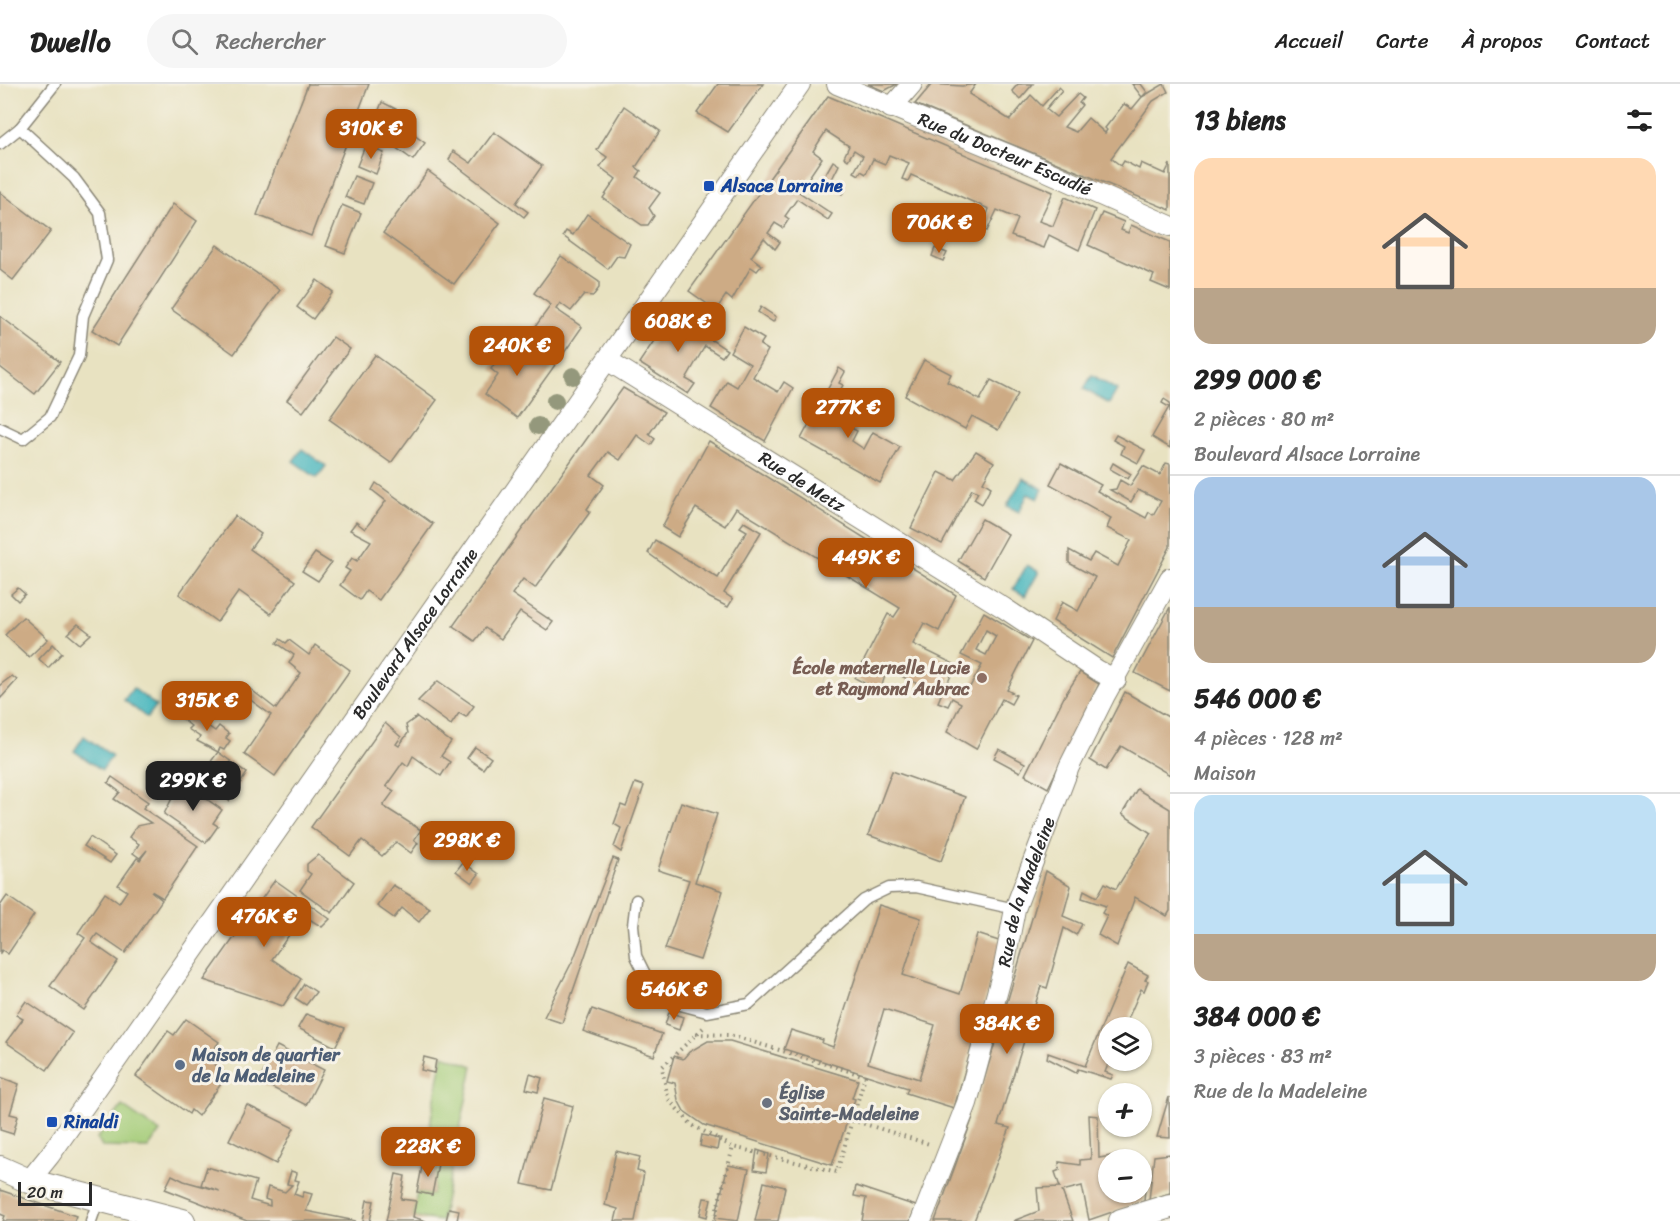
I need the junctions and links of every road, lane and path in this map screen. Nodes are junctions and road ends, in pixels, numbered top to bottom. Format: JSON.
{"nodes":[{"id":1,"x":55,"y":84,"type":"edge"},
{"id":2,"x":800,"y":84,"type":"edge"},
{"id":3,"x":837,"y":84,"type":"edge"},
{"id":4,"x":912,"y":84,"type":"edge"},
{"id":5,"x":891,"y":108,"type":"junction"},
{"id":6,"x":20,"y":128,"type":"junction"},
{"id":7,"x":0,"y":144,"type":"edge"},
{"id":8,"x":1170,"y":226,"type":"edge"},
{"id":9,"x":607,"y":360,"type":"junction"},
{"id":10,"x":0,"y":428,"type":"edge"},
{"id":11,"x":1170,"y":578,"type":"edge"},
{"id":12,"x":1116,"y":680,"type":"junction"},
{"id":13,"x":636,"y":900,"type":"dead end"},
{"id":14,"x":1015,"y":909,"type":"junction"},
{"id":15,"x":728,"y":1008,"type":"junction"},
{"id":16,"x":696,"y":1034,"type":"junction"},
{"id":17,"x":852,"y":1120,"type":"junction"},
{"id":18,"x":733,"y":1146,"type":"junction"},
{"id":19,"x":949,"y":1150,"type":"junction"},
{"id":20,"x":0,"y":1168,"type":"edge"},
{"id":21,"x":29,"y":1181,"type":"junction"},
{"id":22,"x":99,"y":1198,"type":"junction"},
{"id":23,"x":1170,"y":1206,"type":"edge"},
{"id":24,"x":91,"y":1221,"type":"edge"},
{"id":25,"x":183,"y":1221,"type":"edge"},
{"id":26,"x":714,"y":1221,"type":"edge"},
{"id":27,"x":921,"y":1221,"type":"edge"},
{"id":28,"x":1121,"y":1221,"type":"edge"}],
"edges":[{"from":1,"to":6,"type":"lane"},
{"from":2,"to":9,"type":"street","name":"Boulevard Alsace Lorraine"},
{"from":3,"to":5,"type":"street","name":"Rue du Docteur Escudié"},
{"from":4,"to":5,"type":"street"},
{"from":5,"to":8,"type":"street","name":"Rue du Docteur Escudié"},
{"from":6,"to":7,"type":"lane"},
{"from":6,"to":10,"type":"lane"},
{"from":9,"to":12,"type":"street","name":"Rue de Metz"},
{"from":9,"to":21,"type":"street","name":"Boulevard Alsace Lorraine"},
{"from":11,"to":12,"type":"street","name":"Rue de la Madeleine"},
{"from":12,"to":14,"type":"street","name":"Rue de la Madeleine"},
{"from":13,"to":15,"type":"lane"},
{"from":14,"to":15,"type":"lane"},
{"from":14,"to":19,"type":"street","name":"Rue de la Madeleine"},
{"from":15,"to":16,"type":"path"},
{"from":16,"to":17,"type":"path"},
{"from":16,"to":18,"type":"path"},
{"from":17,"to":18,"type":"path"},
{"from":17,"to":19,"type":"path"},
{"from":18,"to":26,"type":"path"},
{"from":19,"to":27,"type":"street","name":"Rue de la Madeleine"},
{"from":20,"to":21,"type":"street"},
{"from":21,"to":22,"type":"street"},
{"from":22,"to":24,"type":"lane"},
{"from":22,"to":25,"type":"street"},
{"from":23,"to":28,"type":"street"}]}
